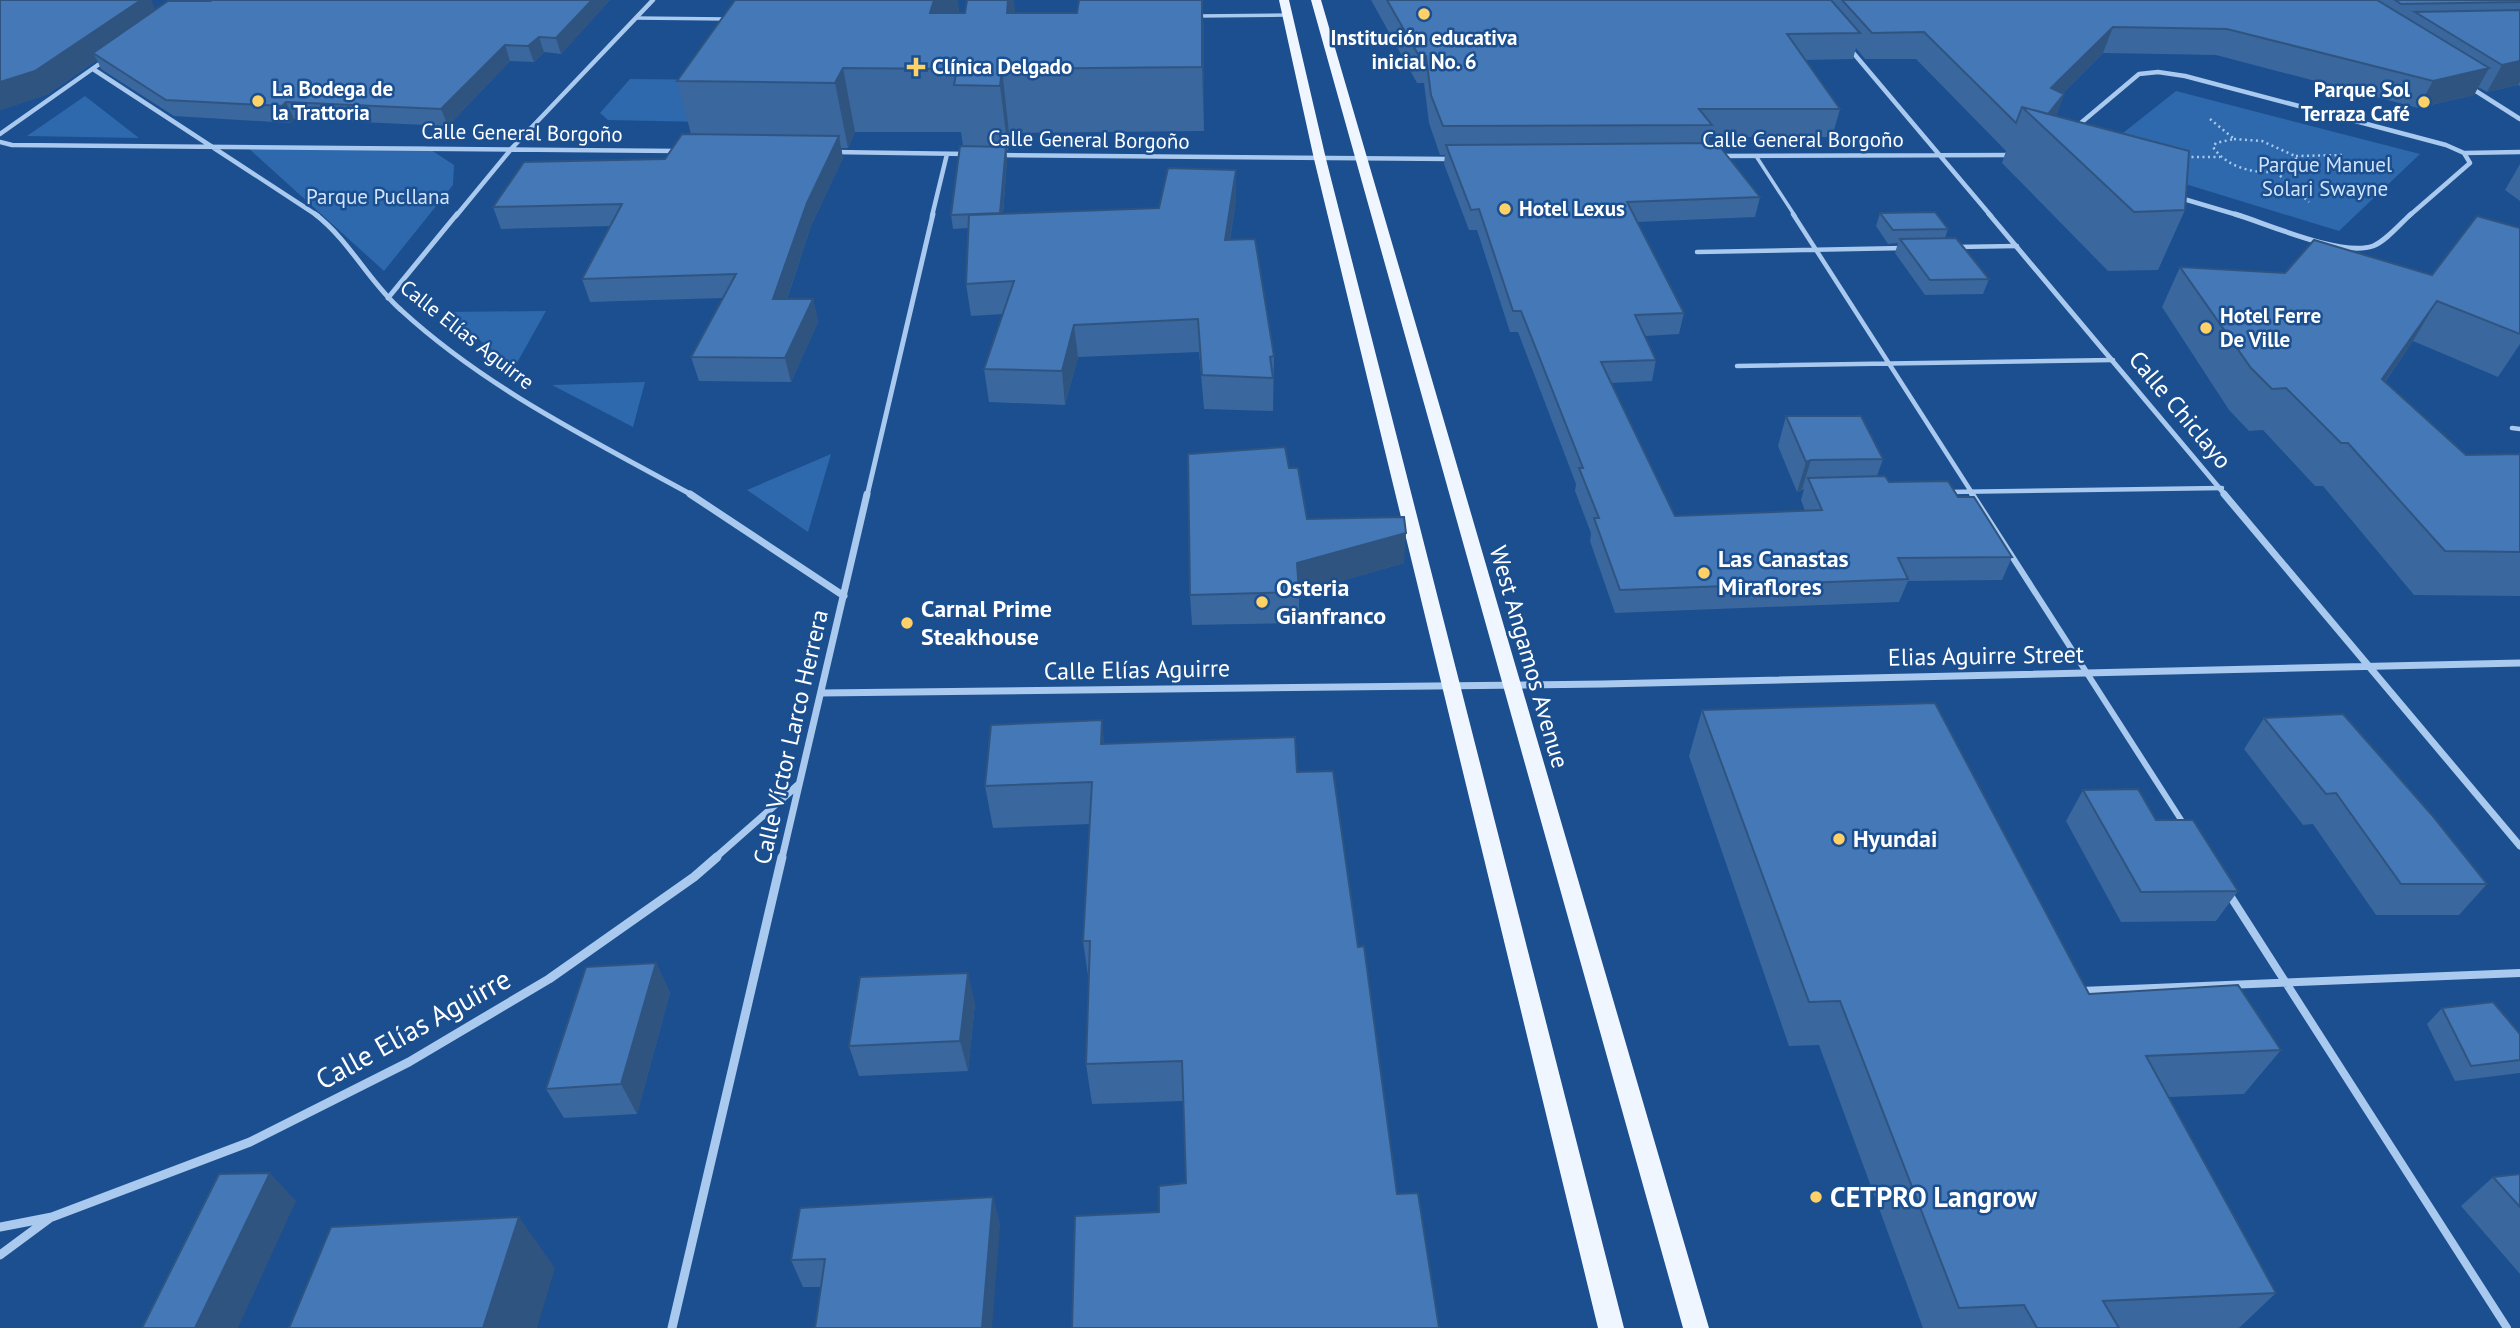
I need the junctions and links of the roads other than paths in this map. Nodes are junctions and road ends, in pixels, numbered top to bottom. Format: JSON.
{"nodes":[{"id":1,"x":653,"y":0,"type":"edge"},
{"id":2,"x":1284,"y":0,"type":"edge"},
{"id":3,"x":1316,"y":0,"type":"edge"},
{"id":4,"x":1288,"y":15,"type":"junction"},
{"id":5,"x":1195,"y":16,"type":"edge"},
{"id":6,"x":636,"y":18,"type":"junction"},
{"id":7,"x":733,"y":19,"type":"edge"},
{"id":8,"x":1844,"y":41,"type":"edge"},
{"id":9,"x":115,"y":54,"type":"edge"},
{"id":10,"x":93,"y":69,"type":"junction"},
{"id":11,"x":2464,"y":84,"type":"edge"},
{"id":12,"x":2520,"y":120,"type":"edge"},
{"id":13,"x":0,"y":134,"type":"edge"},
{"id":14,"x":2065,"y":136,"type":"edge"},
{"id":15,"x":0,"y":142,"type":"edge"},
{"id":16,"x":205,"y":144,"type":"junction"},
{"id":17,"x":512,"y":148,"type":"junction"},
{"id":18,"x":682,"y":151,"type":"edge"},
{"id":19,"x":826,"y":152,"type":"edge"},
{"id":20,"x":2520,"y":152,"type":"edge"},
{"id":21,"x":2464,"y":153,"type":"junction"},
{"id":22,"x":947,"y":154,"type":"junction"},
{"id":23,"x":972,"y":154,"type":"edge"},
{"id":24,"x":1939,"y":154,"type":"junction"},
{"id":25,"x":985,"y":155,"type":"edge"},
{"id":26,"x":2018,"y":155,"type":"edge"},
{"id":27,"x":1715,"y":156,"type":"edge"},
{"id":28,"x":1756,"y":156,"type":"junction"},
{"id":29,"x":1320,"y":159,"type":"junction"},
{"id":30,"x":1456,"y":159,"type":"edge"},
{"id":31,"x":1360,"y":160,"type":"junction"},
{"id":32,"x":2166,"y":194,"type":"edge"},
{"id":33,"x":2017,"y":246,"type":"junction"},
{"id":34,"x":1950,"y":247,"type":"edge"},
{"id":35,"x":1910,"y":248,"type":"edge"},
{"id":36,"x":1816,"y":250,"type":"junction"},
{"id":37,"x":1697,"y":251,"type":"dead end"},
{"id":38,"x":388,"y":298,"type":"junction"},
{"id":39,"x":2113,"y":360,"type":"junction"},
{"id":40,"x":1890,"y":364,"type":"junction"},
{"id":41,"x":1737,"y":366,"type":"dead end"},
{"id":42,"x":2512,"y":428,"type":"dead end"},
{"id":43,"x":2520,"y":429,"type":"edge"},
{"id":44,"x":2222,"y":488,"type":"junction"},
{"id":45,"x":1972,"y":492,"type":"junction"},
{"id":46,"x":1932,"y":493,"type":"edge"},
{"id":47,"x":844,"y":596,"type":"junction"},
{"id":48,"x":2520,"y":663,"type":"edge"},
{"id":49,"x":2372,"y":666,"type":"junction"},
{"id":50,"x":2087,"y":673,"type":"junction"},
{"id":51,"x":1510,"y":685,"type":"junction"},
{"id":52,"x":1453,"y":686,"type":"junction"},
{"id":53,"x":821,"y":693,"type":"junction"},
{"id":54,"x":799,"y":784,"type":"junction"},
{"id":55,"x":2190,"y":834,"type":"edge"},
{"id":56,"x":2520,"y":846,"type":"edge"},
{"id":57,"x":2227,"y":891,"type":"edge"},
{"id":58,"x":2520,"y":973,"type":"edge"},
{"id":59,"x":2286,"y":983,"type":"junction"},
{"id":60,"x":2079,"y":991,"type":"edge"},
{"id":61,"x":52,"y":1217,"type":"junction"},
{"id":62,"x":0,"y":1227,"type":"edge"},
{"id":63,"x":0,"y":1255,"type":"edge"},
{"id":64,"x":671,"y":1328,"type":"edge"},
{"id":65,"x":1611,"y":1328,"type":"edge"},
{"id":66,"x":1696,"y":1328,"type":"edge"},
{"id":67,"x":2507,"y":1328,"type":"edge"}],
"edges":[{"from":1,"to":6,"type":"street"},
{"from":2,"to":4,"type":"main road"},
{"from":3,"to":31,"type":"main road","name":"West Angamos Avenue"},
{"from":4,"to":5,"type":"lane"},
{"from":4,"to":29,"type":"main road"},
{"from":6,"to":7,"type":"lane"},
{"from":6,"to":17,"type":"street"},
{"from":8,"to":24,"type":"street","name":"Calle Chiclayo"},
{"from":9,"to":10,"type":"street"},
{"from":10,"to":13,"type":"street"},
{"from":10,"to":16,"type":"street","name":"Calle Elías Aguirre"},
{"from":11,"to":12,"type":"street"},
{"from":14,"to":21,"type":"street"},
{"from":15,"to":16,"type":"street","name":"Calle General Borgoño"},
{"from":16,"to":17,"type":"street","name":"Calle General Borgoño"},
{"from":16,"to":38,"type":"street","name":"Calle Elías Aguirre"},
{"from":17,"to":18,"type":"street","name":"Calle General Borgoño"},
{"from":17,"to":38,"type":"street"},
{"from":19,"to":22,"type":"street","name":"Calle General Borgoño"},
{"from":20,"to":21,"type":"street"},
{"from":21,"to":32,"type":"street"},
{"from":22,"to":23,"type":"street","name":"Calle General Borgoño"},
{"from":22,"to":47,"type":"street","name":"Calle Víctor Larco Herrera"},
{"from":24,"to":26,"type":"street","name":"Calle General Borgoño"},
{"from":24,"to":28,"type":"street","name":"Calle General Borgoño"},
{"from":24,"to":33,"type":"street","name":"Calle Chiclayo"},
{"from":25,"to":29,"type":"street","name":"Calle General Borgoño"},
{"from":27,"to":28,"type":"street","name":"Calle General Borgoño"},
{"from":28,"to":36,"type":"street"},
{"from":29,"to":31,"type":"street","name":"Calle General Borgoño"},
{"from":29,"to":52,"type":"main road"},
{"from":30,"to":31,"type":"street","name":"Calle General Borgoño"},
{"from":31,"to":51,"type":"main road","name":"West Angamos Avenue"},
{"from":33,"to":34,"type":"street"},
{"from":33,"to":39,"type":"street","name":"Calle Chiclayo"},
{"from":35,"to":36,"type":"street"},
{"from":36,"to":37,"type":"street"},
{"from":36,"to":40,"type":"street"},
{"from":38,"to":47,"type":"street","name":"Calle Elías Aguirre"},
{"from":39,"to":40,"type":"street"},
{"from":39,"to":44,"type":"street","name":"Calle Chiclayo"},
{"from":40,"to":41,"type":"street"},
{"from":40,"to":45,"type":"street"},
{"from":42,"to":43,"type":"lane"},
{"from":44,"to":45,"type":"street"},
{"from":44,"to":49,"type":"street","name":"Calle Chiclayo"},
{"from":45,"to":46,"type":"street"},
{"from":45,"to":50,"type":"street"},
{"from":47,"to":53,"type":"street","name":"Calle Víctor Larco Herrera"},
{"from":48,"to":49,"type":"street","name":"Elias Aguirre Street"},
{"from":49,"to":50,"type":"street","name":"Elias Aguirre Street"},
{"from":49,"to":56,"type":"street","name":"Calle Chiclayo"},
{"from":50,"to":51,"type":"street","name":"Elias Aguirre Street"},
{"from":50,"to":55,"type":"street"},
{"from":51,"to":52,"type":"street","name":"Elias Aguirre Street"},
{"from":51,"to":66,"type":"main road","name":"West Angamos Avenue"},
{"from":52,"to":53,"type":"street","name":"Calle Elías Aguirre"},
{"from":52,"to":65,"type":"main road"},
{"from":53,"to":54,"type":"street","name":"Calle Víctor Larco Herrera"},
{"from":54,"to":61,"type":"street","name":"Calle Elías Aguirre"},
{"from":54,"to":64,"type":"street","name":"Calle Víctor Larco Herrera"},
{"from":57,"to":59,"type":"street"},
{"from":58,"to":59,"type":"street"},
{"from":59,"to":60,"type":"street"},
{"from":59,"to":67,"type":"street"},
{"from":61,"to":62,"type":"street","name":"Calle Elías Aguirre"},
{"from":61,"to":63,"type":"street"}]}
